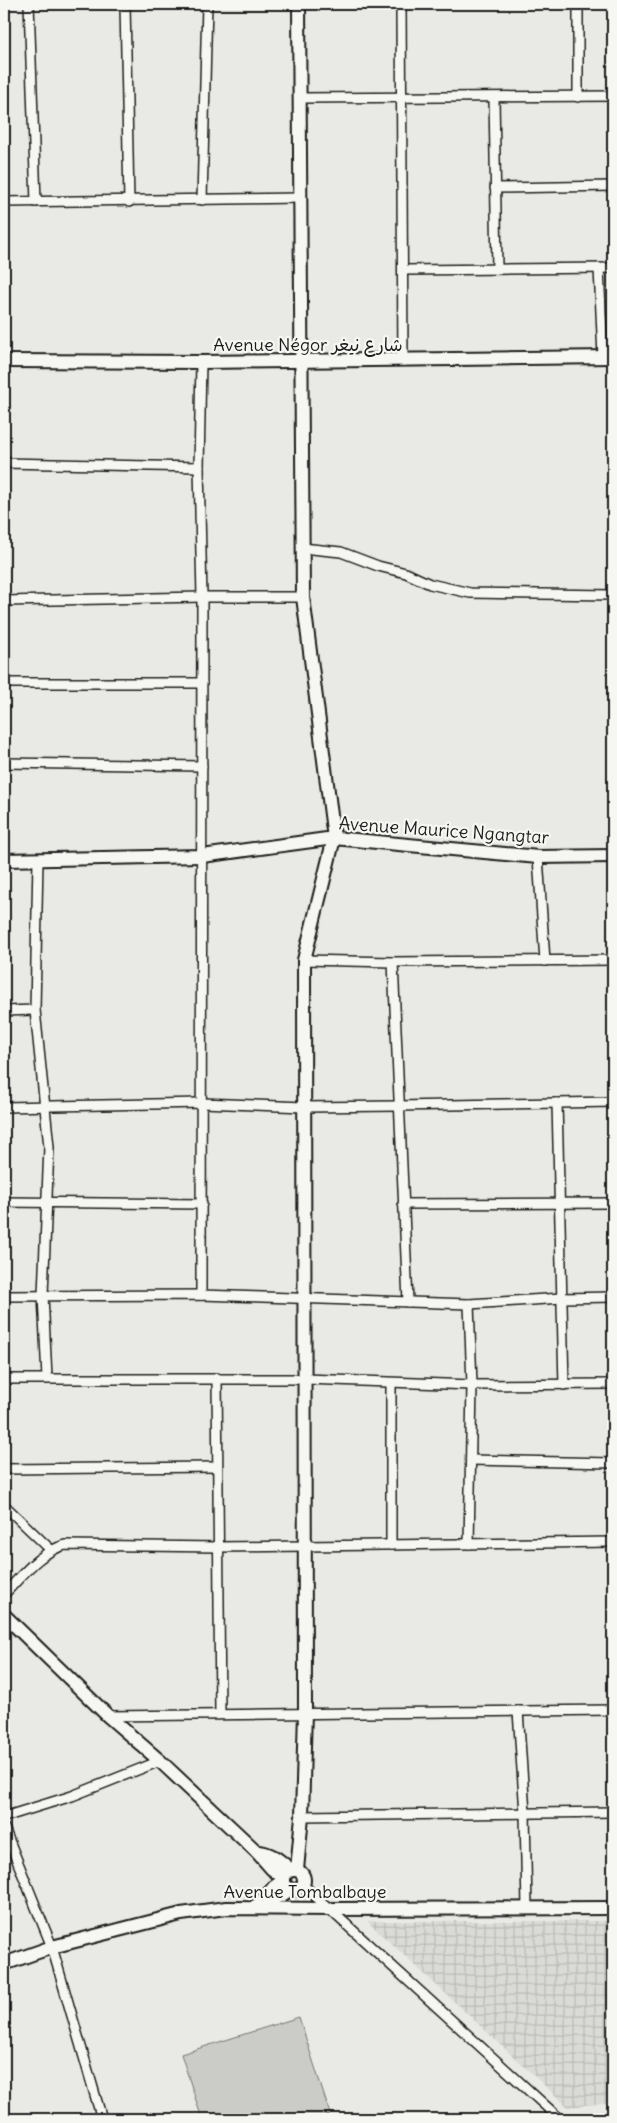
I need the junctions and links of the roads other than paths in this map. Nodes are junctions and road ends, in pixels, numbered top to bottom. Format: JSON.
{"nodes":[{"id":1,"x":30,"y":4,"type":"edge"},
{"id":2,"x":125,"y":4,"type":"edge"},
{"id":3,"x":207,"y":4,"type":"edge"},
{"id":4,"x":299,"y":4,"type":"edge"},
{"id":5,"x":400,"y":4,"type":"edge"},
{"id":6,"x":578,"y":4,"type":"edge"},
{"id":7,"x":613,"y":96,"type":"edge"},
{"id":8,"x":578,"y":97,"type":"junction"},
{"id":9,"x":301,"y":98,"type":"junction"},
{"id":10,"x":494,"y":98,"type":"junction"},
{"id":11,"x":402,"y":99,"type":"junction"},
{"id":12,"x":613,"y":186,"type":"edge"},
{"id":13,"x":495,"y":188,"type":"junction"},
{"id":14,"x":301,"y":198,"type":"junction"},
{"id":15,"x":202,"y":200,"type":"junction"},
{"id":16,"x":4,"y":202,"type":"edge"},
{"id":17,"x":36,"y":202,"type":"junction"},
{"id":18,"x":129,"y":202,"type":"junction"},
{"id":19,"x":599,"y":268,"type":"junction"},
{"id":20,"x":613,"y":268,"type":"edge"},
{"id":21,"x":497,"y":269,"type":"junction"},
{"id":22,"x":403,"y":270,"type":"junction"},
{"id":23,"x":608,"y":357,"type":"edge"},
{"id":24,"x":4,"y":361,"type":"edge"},
{"id":25,"x":301,"y":361,"type":"junction"},
{"id":26,"x":403,"y":361,"type":"junction"},
{"id":27,"x":201,"y":362,"type":"junction"},
{"id":28,"x":4,"y":463,"type":"edge"},
{"id":29,"x":199,"y":467,"type":"junction"},
{"id":30,"x":302,"y":548,"type":"junction"},
{"id":31,"x":613,"y":595,"type":"edge"},
{"id":32,"x":202,"y":597,"type":"junction"},
{"id":33,"x":302,"y":597,"type":"junction"},
{"id":34,"x":4,"y":601,"type":"edge"},
{"id":35,"x":4,"y":683,"type":"edge"},
{"id":36,"x":202,"y":683,"type":"junction"},
{"id":37,"x":4,"y":763,"type":"edge"},
{"id":38,"x":202,"y":766,"type":"junction"},
{"id":39,"x":334,"y":838,"type":"junction"},
{"id":40,"x":202,"y":856,"type":"junction"},
{"id":41,"x":538,"y":856,"type":"junction"},
{"id":42,"x":613,"y":856,"type":"edge"},
{"id":43,"x":4,"y":860,"type":"edge"},
{"id":44,"x":38,"y":860,"type":"junction"},
{"id":45,"x":304,"y":960,"type":"junction"},
{"id":46,"x":613,"y":960,"type":"edge"},
{"id":47,"x":545,"y":961,"type":"junction"},
{"id":48,"x":393,"y":962,"type":"junction"},
{"id":49,"x":35,"y":1010,"type":"junction"},
{"id":50,"x":4,"y":1012,"type":"edge"},
{"id":51,"x":613,"y":1102,"type":"edge"},
{"id":52,"x":202,"y":1103,"type":"junction"},
{"id":53,"x":557,"y":1103,"type":"junction"},
{"id":54,"x":45,"y":1106,"type":"junction"},
{"id":55,"x":398,"y":1106,"type":"junction"},
{"id":56,"x":4,"y":1107,"type":"edge"},
{"id":57,"x":304,"y":1107,"type":"junction"},
{"id":58,"x":47,"y":1201,"type":"junction"},
{"id":59,"x":4,"y":1202,"type":"edge"},
{"id":60,"x":560,"y":1203,"type":"junction"},
{"id":61,"x":613,"y":1203,"type":"edge"},
{"id":62,"x":202,"y":1204,"type":"junction"},
{"id":63,"x":403,"y":1204,"type":"junction"},
{"id":64,"x":43,"y":1295,"type":"junction"},
{"id":65,"x":201,"y":1295,"type":"junction"},
{"id":66,"x":4,"y":1296,"type":"edge"},
{"id":67,"x":613,"y":1297,"type":"edge"},
{"id":68,"x":562,"y":1298,"type":"junction"},
{"id":69,"x":305,"y":1299,"type":"junction"},
{"id":70,"x":408,"y":1302,"type":"junction"},
{"id":71,"x":469,"y":1304,"type":"junction"},
{"id":72,"x":47,"y":1378,"type":"junction"},
{"id":73,"x":217,"y":1378,"type":"junction"},
{"id":74,"x":4,"y":1379,"type":"edge"},
{"id":75,"x":305,"y":1379,"type":"junction"},
{"id":76,"x":391,"y":1383,"type":"junction"},
{"id":77,"x":613,"y":1384,"type":"edge"},
{"id":78,"x":472,"y":1385,"type":"junction"},
{"id":79,"x":564,"y":1385,"type":"junction"},
{"id":80,"x":471,"y":1460,"type":"junction"},
{"id":81,"x":613,"y":1463,"type":"edge"},
{"id":82,"x":218,"y":1467,"type":"junction"},
{"id":83,"x":4,"y":1469,"type":"edge"},
{"id":84,"x":4,"y":1504,"type":"edge"},
{"id":85,"x":613,"y":1542,"type":"edge"},
{"id":86,"x":469,"y":1544,"type":"junction"},
{"id":87,"x":391,"y":1545,"type":"junction"},
{"id":88,"x":304,"y":1546,"type":"junction"},
{"id":89,"x":219,"y":1547,"type":"junction"},
{"id":90,"x":50,"y":1549,"type":"junction"},
{"id":91,"x":4,"y":1594,"type":"edge"},
{"id":92,"x":4,"y":1615,"type":"edge"},
{"id":93,"x":518,"y":1710,"type":"junction"},
{"id":94,"x":613,"y":1710,"type":"edge"},
{"id":95,"x":305,"y":1712,"type":"junction"},
{"id":96,"x":220,"y":1714,"type":"junction"},
{"id":97,"x":108,"y":1716,"type":"junction"},
{"id":98,"x":160,"y":1761,"type":"junction"},
{"id":99,"x":613,"y":1812,"type":"edge"},
{"id":100,"x":525,"y":1813,"type":"junction"},
{"id":101,"x":302,"y":1816,"type":"junction"},
{"id":102,"x":4,"y":1817,"type":"edge"},
{"id":103,"x":4,"y":1828,"type":"edge"},
{"id":104,"x":292,"y":1879,"type":"junction"},
{"id":105,"x":257,"y":1904,"type":"junction"},
{"id":106,"x":527,"y":1908,"type":"junction"},
{"id":107,"x":613,"y":1908,"type":"edge"},
{"id":108,"x":331,"y":1909,"type":"junction"},
{"id":109,"x":52,"y":1947,"type":"junction"},
{"id":110,"x":4,"y":1964,"type":"edge"},
{"id":111,"x":102,"y":2119,"type":"edge"},
{"id":112,"x":560,"y":2119,"type":"edge"}],
"edges":[{"from":1,"to":17,"type":"street"},
{"from":2,"to":18,"type":"street"},
{"from":3,"to":15,"type":"street"},
{"from":4,"to":9,"type":"street"},
{"from":5,"to":11,"type":"street"},
{"from":6,"to":8,"type":"street"},
{"from":7,"to":8,"type":"street"},
{"from":8,"to":10,"type":"street"},
{"from":9,"to":11,"type":"street"},
{"from":9,"to":14,"type":"street"},
{"from":10,"to":11,"type":"street"},
{"from":10,"to":13,"type":"street"},
{"from":11,"to":22,"type":"street"},
{"from":12,"to":13,"type":"street"},
{"from":13,"to":21,"type":"street"},
{"from":14,"to":15,"type":"street"},
{"from":14,"to":25,"type":"street"},
{"from":15,"to":18,"type":"street"},
{"from":16,"to":17,"type":"street"},
{"from":17,"to":18,"type":"street"},
{"from":19,"to":20,"type":"street"},
{"from":19,"to":21,"type":"street"},
{"from":19,"to":23,"type":"street"},
{"from":21,"to":22,"type":"street"},
{"from":22,"to":26,"type":"street"},
{"from":23,"to":26,"type":"street","name":"Avenue Négor شارع نيغر"},
{"from":24,"to":27,"type":"street","name":"Avenue Négor شارع نيغر"},
{"from":25,"to":26,"type":"street","name":"Avenue Négor شارع نيغر"},
{"from":25,"to":27,"type":"street","name":"Avenue Négor شارع نيغر"},
{"from":25,"to":30,"type":"street"},
{"from":27,"to":29,"type":"street"},
{"from":28,"to":29,"type":"street"},
{"from":29,"to":32,"type":"street"},
{"from":30,"to":31,"type":"street"},
{"from":30,"to":33,"type":"street"},
{"from":32,"to":33,"type":"street"},
{"from":32,"to":34,"type":"street"},
{"from":32,"to":36,"type":"street"},
{"from":33,"to":39,"type":"street"},
{"from":35,"to":36,"type":"street"},
{"from":36,"to":38,"type":"street"},
{"from":37,"to":38,"type":"street"},
{"from":38,"to":40,"type":"street"},
{"from":39,"to":40,"type":"street","name":"Avenue Maurice Ngangtar"},
{"from":39,"to":41,"type":"street","name":"Avenue Maurice Ngangtar"},
{"from":39,"to":45,"type":"street"},
{"from":40,"to":44,"type":"street","name":"Avenue Maurice Ngangtar"},
{"from":40,"to":52,"type":"street"},
{"from":41,"to":42,"type":"street","name":"Avenue Maurice Ngangtar"},
{"from":41,"to":47,"type":"street"},
{"from":43,"to":44,"type":"street","name":"Avenue Maurice Ngangtar"},
{"from":44,"to":49,"type":"street"},
{"from":45,"to":48,"type":"street"},
{"from":45,"to":57,"type":"street"},
{"from":46,"to":47,"type":"street"},
{"from":47,"to":48,"type":"street"},
{"from":48,"to":55,"type":"street"},
{"from":49,"to":50,"type":"street"},
{"from":49,"to":54,"type":"street"},
{"from":51,"to":53,"type":"street"},
{"from":52,"to":54,"type":"street"},
{"from":52,"to":57,"type":"street"},
{"from":52,"to":62,"type":"street"},
{"from":53,"to":55,"type":"street"},
{"from":53,"to":60,"type":"street"},
{"from":54,"to":56,"type":"street"},
{"from":54,"to":58,"type":"street"},
{"from":55,"to":57,"type":"street"},
{"from":55,"to":63,"type":"street"},
{"from":57,"to":69,"type":"street"},
{"from":58,"to":59,"type":"street"},
{"from":58,"to":62,"type":"street"},
{"from":58,"to":64,"type":"street"},
{"from":60,"to":61,"type":"street"},
{"from":60,"to":63,"type":"street"},
{"from":60,"to":68,"type":"street"},
{"from":62,"to":65,"type":"street"},
{"from":63,"to":70,"type":"street"},
{"from":64,"to":65,"type":"street"},
{"from":64,"to":66,"type":"street"},
{"from":64,"to":72,"type":"street"},
{"from":65,"to":69,"type":"street"},
{"from":67,"to":68,"type":"street"},
{"from":68,"to":71,"type":"street"},
{"from":68,"to":79,"type":"street"},
{"from":69,"to":70,"type":"street"},
{"from":69,"to":75,"type":"street"},
{"from":70,"to":71,"type":"street"},
{"from":71,"to":78,"type":"street"},
{"from":72,"to":73,"type":"street"},
{"from":72,"to":74,"type":"street"},
{"from":73,"to":75,"type":"street"},
{"from":73,"to":82,"type":"street"},
{"from":75,"to":76,"type":"street"},
{"from":75,"to":88,"type":"street"},
{"from":76,"to":78,"type":"street"},
{"from":76,"to":87,"type":"street"},
{"from":77,"to":79,"type":"street"},
{"from":78,"to":79,"type":"street"},
{"from":78,"to":80,"type":"street"},
{"from":80,"to":81,"type":"street"},
{"from":80,"to":86,"type":"street"},
{"from":82,"to":83,"type":"street"},
{"from":82,"to":89,"type":"street"},
{"from":84,"to":90,"type":"street"},
{"from":85,"to":86,"type":"street"},
{"from":86,"to":87,"type":"street"},
{"from":87,"to":88,"type":"street"},
{"from":88,"to":89,"type":"street"},
{"from":88,"to":95,"type":"street"},
{"from":89,"to":90,"type":"street"},
{"from":89,"to":96,"type":"street"},
{"from":90,"to":91,"type":"street"},
{"from":92,"to":97,"type":"street"},
{"from":93,"to":94,"type":"street"},
{"from":93,"to":95,"type":"street"},
{"from":93,"to":100,"type":"street"},
{"from":95,"to":96,"type":"street"},
{"from":95,"to":101,"type":"street"},
{"from":96,"to":97,"type":"street"},
{"from":97,"to":98,"type":"street"},
{"from":98,"to":102,"type":"street"},
{"from":98,"to":104,"type":"street"},
{"from":99,"to":100,"type":"street"},
{"from":100,"to":101,"type":"street"},
{"from":100,"to":106,"type":"street"},
{"from":101,"to":104,"type":"street"},
{"from":103,"to":109,"type":"street"},
{"from":104,"to":105,"type":"street"},
{"from":104,"to":108,"type":"street"},
{"from":105,"to":108,"type":"street","name":"Avenue Tombalbaye"},
{"from":105,"to":109,"type":"street","name":"Avenue Tombalbaye"},
{"from":106,"to":107,"type":"street","name":"Avenue Tombalbaye"},
{"from":106,"to":108,"type":"street","name":"Avenue Tombalbaye"},
{"from":108,"to":112,"type":"street"},
{"from":109,"to":110,"type":"street","name":"Avenue Tombalbaye"},
{"from":109,"to":111,"type":"street"}]}
